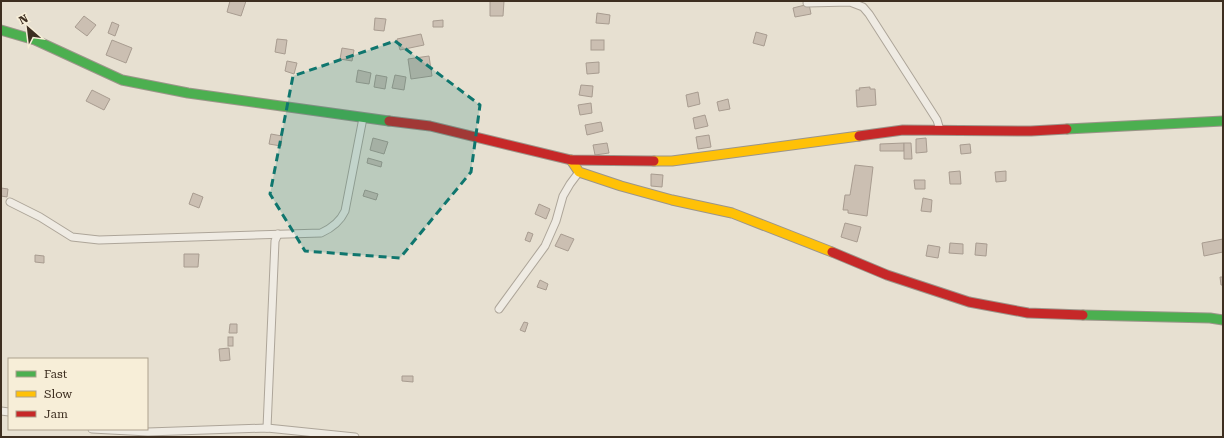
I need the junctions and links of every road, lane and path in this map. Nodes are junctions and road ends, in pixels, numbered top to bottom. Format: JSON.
{"nodes":[{"id":1,"x":807,"y":2,"type":"dead end"},
{"id":2,"x":1,"y":30,"type":"edge"},
{"id":3,"x":363,"y":118,"type":"junction"},
{"id":4,"x":1223,"y":121,"type":"edge"},
{"id":5,"x":940,"y":130,"type":"junction"},
{"id":6,"x":571,"y":160,"type":"junction"},
{"id":7,"x":579,"y":172,"type":"junction"},
{"id":8,"x":10,"y":202,"type":"dead end"},
{"id":9,"x":278,"y":234,"type":"junction"},
{"id":10,"x":499,"y":308,"type":"dead end"},
{"id":11,"x":1223,"y":320,"type":"edge"},
{"id":12,"x":267,"y":428,"type":"junction"},
{"id":13,"x":97,"y":430,"type":"edge"},
{"id":14,"x":116,"y":434,"type":"edge"},
{"id":15,"x":355,"y":437,"type":"edge"}],
"edges":[{"from":1,"to":5,"type":"street"},
{"from":2,"to":3,"type":"street"},
{"from":3,"to":6,"type":"street"},
{"from":3,"to":9,"type":"street"},
{"from":4,"to":5,"type":"street"},
{"from":5,"to":6,"type":"street"},
{"from":6,"to":7,"type":"street"},
{"from":7,"to":10,"type":"street"},
{"from":7,"to":11,"type":"street"},
{"from":8,"to":9,"type":"street"},
{"from":9,"to":12,"type":"street"},
{"from":12,"to":14,"type":"street"},
{"from":12,"to":15,"type":"street"},
{"from":13,"to":14,"type":"street"}]}
